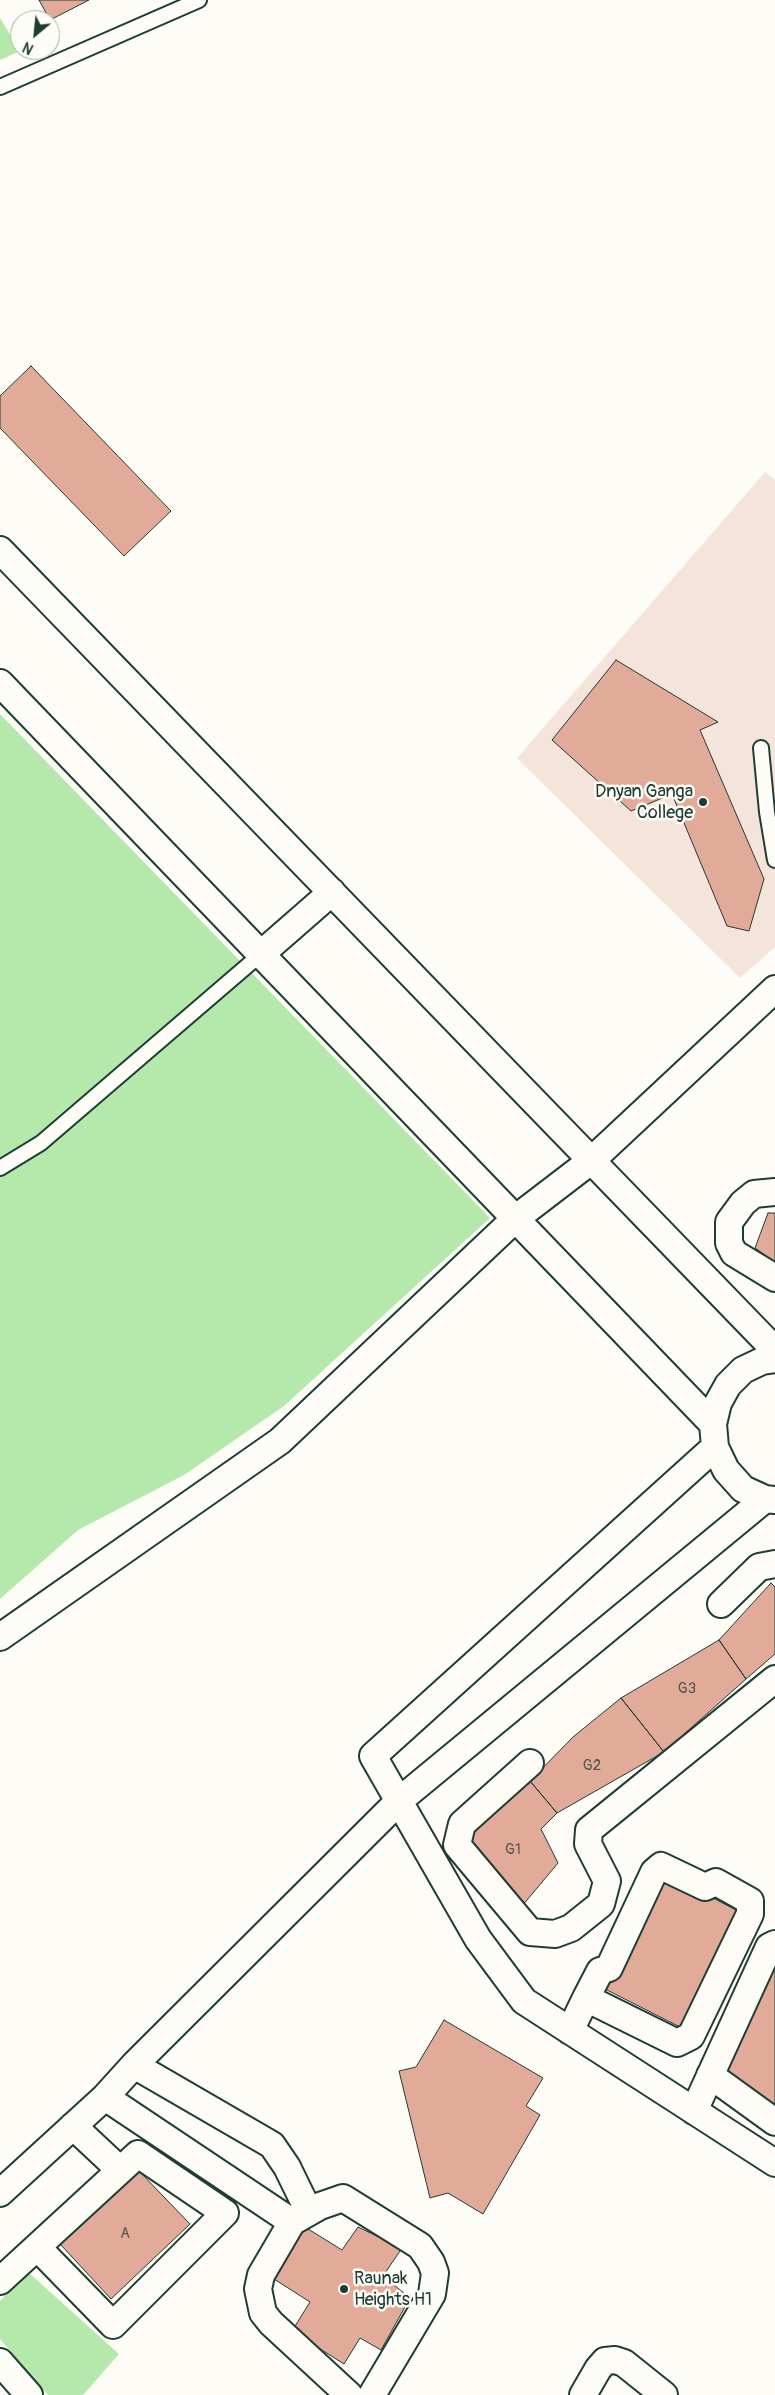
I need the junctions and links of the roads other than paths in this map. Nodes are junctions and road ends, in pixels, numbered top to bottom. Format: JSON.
{"nodes":[{"id":1,"x":199,"y":0,"type":"edge"},
{"id":2,"x":0,"y":87,"type":"edge"},
{"id":3,"x":0,"y":550,"type":"edge"},
{"id":4,"x":0,"y":683,"type":"edge"},
{"id":5,"x":761,"y":748,"type":"dead end"},
{"id":6,"x":775,"y":860,"type":"edge"},
{"id":7,"x":332,"y":892,"type":"junction"},
{"id":8,"x":261,"y":954,"type":"junction"},
{"id":9,"x":775,"y":989,"type":"edge"},
{"id":10,"x":592,"y":1160,"type":"junction"},
{"id":11,"x":0,"y":1168,"type":"edge"},
{"id":12,"x":775,"y":1192,"type":"edge"},
{"id":13,"x":515,"y":1220,"type":"junction"},
{"id":14,"x":775,"y":1278,"type":"edge"},
{"id":15,"x":775,"y":1350,"type":"edge"},
{"id":16,"x":775,"y":1359,"type":"edge"},
{"id":17,"x":714,"y":1436,"type":"junction"},
{"id":18,"x":770,"y":1500,"type":"edge"},
{"id":19,"x":775,"y":1564,"type":"edge"},
{"id":20,"x":721,"y":1604,"type":"dead end"},
{"id":21,"x":0,"y":1638,"type":"edge"},
{"id":22,"x":775,"y":1679,"type":"edge"},
{"id":23,"x":530,"y":1763,"type":"dead end"},
{"id":24,"x":400,"y":1800,"type":"junction"},
{"id":25,"x":775,"y":1944,"type":"edge"},
{"id":26,"x":586,"y":1998,"type":"junction"},
{"id":27,"x":570,"y":2031,"type":"junction"},
{"id":28,"x":134,"y":2065,"type":"junction"},
{"id":29,"x":710,"y":2075,"type":"junction"},
{"id":30,"x":105,"y":2097,"type":"junction"},
{"id":31,"x":694,"y":2111,"type":"junction"},
{"id":32,"x":775,"y":2122,"type":"edge"},
{"id":33,"x":73,"y":2126,"type":"junction"},
{"id":34,"x":775,"y":2163,"type":"edge"},
{"id":35,"x":120,"y":2170,"type":"junction"},
{"id":36,"x":0,"y":2193,"type":"edge"},
{"id":37,"x":301,"y":2217,"type":"junction"},
{"id":38,"x":38,"y":2248,"type":"junction"},
{"id":39,"x":0,"y":2281,"type":"edge"},
{"id":40,"x":0,"y":2362,"type":"edge"},
{"id":41,"x":29,"y":2395,"type":"edge"},
{"id":42,"x":349,"y":2395,"type":"edge"},
{"id":43,"x":372,"y":2395,"type":"edge"},
{"id":44,"x":583,"y":2395,"type":"edge"},
{"id":45,"x":664,"y":2395,"type":"edge"}],
"edges":[{"from":1,"to":2,"type":"lane"},
{"from":3,"to":7,"type":"street"},
{"from":4,"to":8,"type":"street"},
{"from":5,"to":6,"type":"lane"},
{"from":7,"to":8,"type":"street"},
{"from":7,"to":10,"type":"street"},
{"from":8,"to":11,"type":"lane"},
{"from":8,"to":13,"type":"street"},
{"from":9,"to":10,"type":"street"},
{"from":10,"to":13,"type":"street"},
{"from":10,"to":15,"type":"street"},
{"from":12,"to":14,"type":"street"},
{"from":13,"to":17,"type":"street"},
{"from":13,"to":21,"type":"street"},
{"from":16,"to":17,"type":"street"},
{"from":17,"to":18,"type":"street"},
{"from":17,"to":24,"type":"street"},
{"from":18,"to":24,"type":"street"},
{"from":19,"to":20,"type":"street"},
{"from":22,"to":23,"type":"street"},
{"from":24,"to":27,"type":"street"},
{"from":24,"to":28,"type":"street"},
{"from":25,"to":29,"type":"street"},
{"from":26,"to":26,"type":"street"},
{"from":26,"to":27,"type":"street"},
{"from":27,"to":31,"type":"street"},
{"from":28,"to":30,"type":"street"},
{"from":28,"to":37,"type":"street"},
{"from":29,"to":31,"type":"street"},
{"from":29,"to":32,"type":"street"},
{"from":30,"to":33,"type":"street"},
{"from":30,"to":37,"type":"street"},
{"from":31,"to":34,"type":"street"},
{"from":33,"to":35,"type":"street"},
{"from":33,"to":36,"type":"street"},
{"from":35,"to":38,"type":"street"},
{"from":35,"to":38,"type":"street"},
{"from":37,"to":42,"type":"street"},
{"from":37,"to":43,"type":"street"},
{"from":38,"to":39,"type":"street"},
{"from":40,"to":41,"type":"street"},
{"from":44,"to":45,"type":"street"}]}
